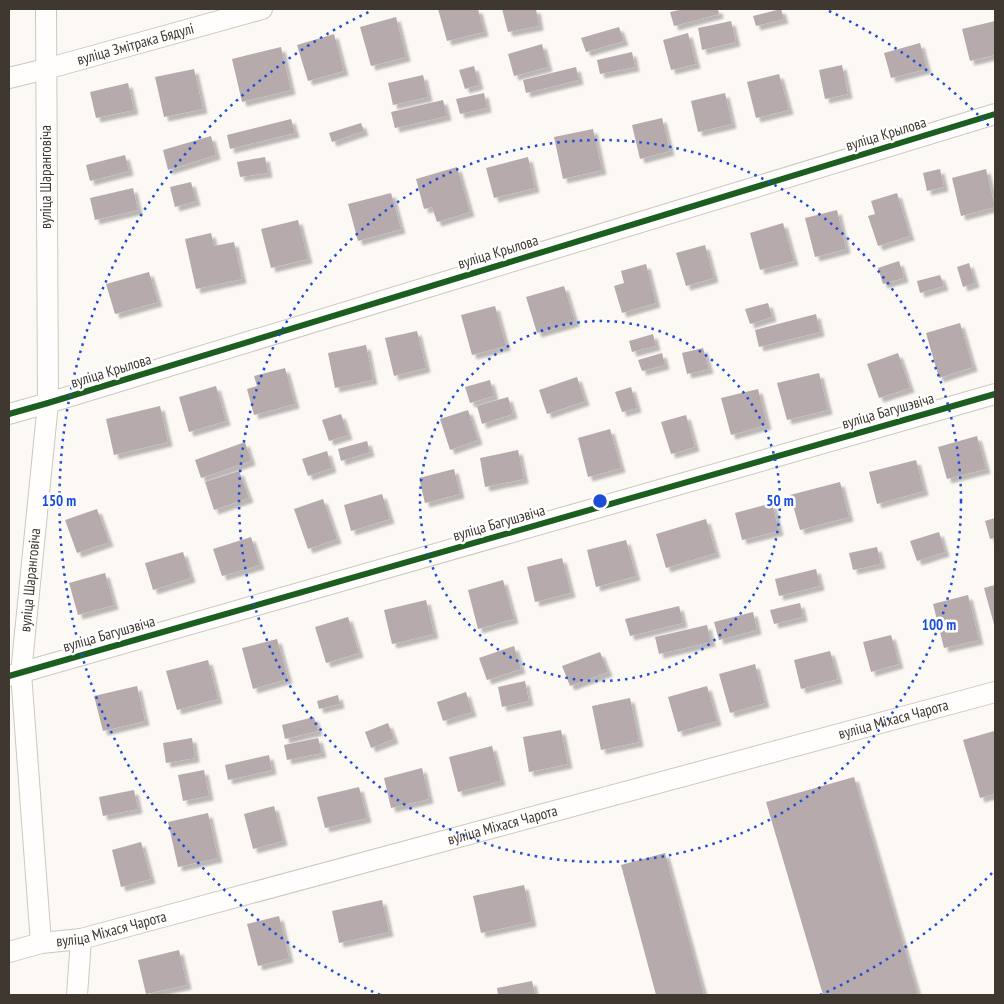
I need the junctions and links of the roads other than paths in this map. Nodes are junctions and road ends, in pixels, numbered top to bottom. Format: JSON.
{"nodes":[{"id":1,"x":46,"y":9,"type":"edge"},
{"id":2,"x":262,"y":9,"type":"edge"},
{"id":3,"x":46,"y":69,"type":"junction"},
{"id":4,"x":9,"y":78,"type":"edge"},
{"id":5,"x":995,"y":114,"type":"edge"},
{"id":6,"x":995,"y":394,"type":"edge"},
{"id":7,"x":48,"y":403,"type":"junction"},
{"id":8,"x":9,"y":414,"type":"edge"},
{"id":9,"x":15,"y":674,"type":"edge"},
{"id":10,"x":995,"y":692,"type":"edge"},
{"id":11,"x":81,"y":940,"type":"junction"},
{"id":12,"x":41,"y":943,"type":"junction"},
{"id":13,"x":9,"y":952,"type":"edge"},
{"id":14,"x":77,"y":995,"type":"edge"}],
"edges":[{"from":1,"to":3,"type":"street","name":"вуліца Шаранговіча"},
{"from":2,"to":3,"type":"street","name":"вуліца Змітрака Бядулі"},
{"from":3,"to":4,"type":"street","name":"вуліца Змітрака Бядулі"},
{"from":3,"to":7,"type":"street","name":"вуліца Шаранговіча"},
{"from":5,"to":7,"type":"street","name":"вуліца Крылова"},
{"from":6,"to":9,"type":"street","name":"вуліца Багушэвіча"},
{"from":7,"to":8,"type":"street","name":"вуліца Крылова"},
{"from":7,"to":9,"type":"street","name":"вуліца Шаранговіча"},
{"from":9,"to":12,"type":"street","name":"вуліца Шаранговіча"},
{"from":10,"to":11,"type":"street","name":"вуліца Міхася Чарота"},
{"from":11,"to":12,"type":"street","name":"вуліца Міхася Чарота"},
{"from":11,"to":14,"type":"street"},
{"from":12,"to":13,"type":"street","name":"вуліца Міхася Чарота"}]}
